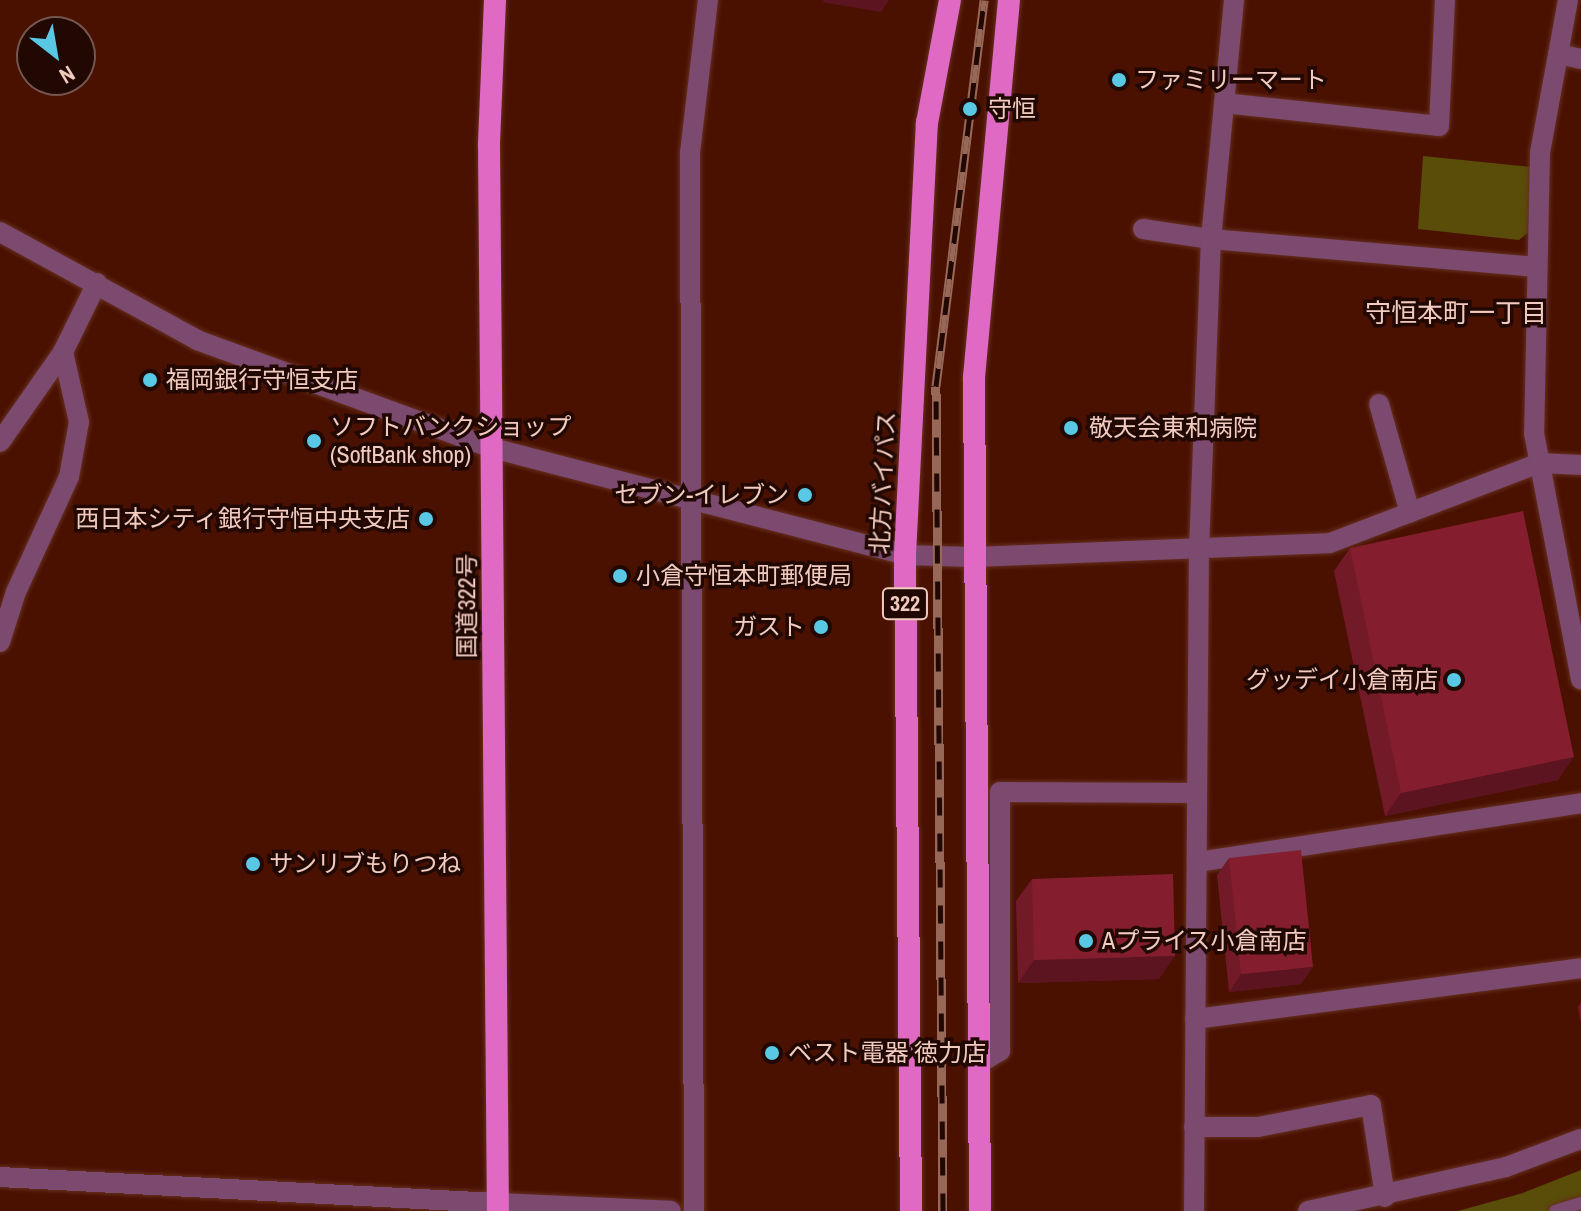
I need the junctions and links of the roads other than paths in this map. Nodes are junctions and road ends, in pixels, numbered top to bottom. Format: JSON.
{"nodes":[{"id":1,"x":495,"y":0,"type":"edge"},
{"id":2,"x":708,"y":0,"type":"edge"},
{"id":3,"x":950,"y":0,"type":"edge"},
{"id":4,"x":1009,"y":0,"type":"edge"},
{"id":5,"x":1234,"y":0,"type":"edge"},
{"id":6,"x":1445,"y":0,"type":"edge"},
{"id":7,"x":1568,"y":0,"type":"edge"},
{"id":8,"x":1558,"y":54,"type":"junction"},
{"id":9,"x":1581,"y":59,"type":"edge"},
{"id":10,"x":1224,"y":103,"type":"junction"},
{"id":11,"x":1143,"y":229,"type":"dead end"},
{"id":12,"x":0,"y":232,"type":"edge"},
{"id":13,"x":1211,"y":239,"type":"junction"},
{"id":14,"x":1537,"y":267,"type":"junction"},
{"id":15,"x":97,"y":283,"type":"junction"},
{"id":16,"x":63,"y":352,"type":"junction"},
{"id":17,"x":1379,"y":404,"type":"dead end"},
{"id":18,"x":0,"y":442,"type":"edge"},
{"id":19,"x":492,"y":448,"type":"junction"},
{"id":20,"x":1540,"y":463,"type":"junction"},
{"id":21,"x":1581,"y":465,"type":"edge"},
{"id":22,"x":690,"y":500,"type":"junction"},
{"id":23,"x":1410,"y":513,"type":"junction"},
{"id":24,"x":1199,"y":550,"type":"junction"},
{"id":25,"x":905,"y":555,"type":"junction"},
{"id":26,"x":971,"y":557,"type":"junction"},
{"id":27,"x":0,"y":642,"type":"edge"},
{"id":28,"x":1581,"y":680,"type":"edge"},
{"id":29,"x":1197,"y":793,"type":"junction"},
{"id":30,"x":1581,"y":803,"type":"edge"},
{"id":31,"x":1197,"y":862,"type":"junction"},
{"id":32,"x":1581,"y":968,"type":"edge"},
{"id":33,"x":1195,"y":1019,"type":"junction"},
{"id":34,"x":978,"y":1064,"type":"junction"},
{"id":35,"x":1194,"y":1127,"type":"junction"},
{"id":36,"x":1581,"y":1139,"type":"edge"},
{"id":37,"x":0,"y":1177,"type":"edge"},
{"id":38,"x":1385,"y":1197,"type":"junction"},
{"id":39,"x":1581,"y":1203,"type":"edge"},
{"id":40,"x":498,"y":1207,"type":"edge"},
{"id":41,"x":671,"y":1211,"type":"edge"},
{"id":42,"x":694,"y":1211,"type":"edge"},
{"id":43,"x":911,"y":1211,"type":"edge"},
{"id":44,"x":980,"y":1211,"type":"edge"},
{"id":45,"x":1194,"y":1211,"type":"edge"},
{"id":46,"x":1308,"y":1211,"type":"edge"},
{"id":47,"x":1555,"y":1211,"type":"edge"}],
"edges":[{"from":1,"to":19,"type":"highway","name":"国道322号"},
{"from":2,"to":22,"type":"street"},
{"from":3,"to":25,"type":"highway","name":"北方バイパス","number":"322"},
{"from":4,"to":26,"type":"highway"},
{"from":5,"to":10,"type":"street"},
{"from":6,"to":10,"type":"street"},
{"from":7,"to":8,"type":"street"},
{"from":8,"to":9,"type":"street"},
{"from":8,"to":14,"type":"street"},
{"from":10,"to":13,"type":"street"},
{"from":11,"to":13,"type":"street"},
{"from":12,"to":15,"type":"street"},
{"from":13,"to":14,"type":"street"},
{"from":13,"to":24,"type":"street"},
{"from":14,"to":20,"type":"street"},
{"from":15,"to":16,"type":"street"},
{"from":15,"to":19,"type":"street"},
{"from":16,"to":18,"type":"street"},
{"from":16,"to":27,"type":"street"},
{"from":17,"to":23,"type":"street"},
{"from":19,"to":22,"type":"street"},
{"from":19,"to":40,"type":"highway","name":"国道322号"},
{"from":20,"to":21,"type":"street"},
{"from":20,"to":23,"type":"street"},
{"from":20,"to":28,"type":"street"},
{"from":22,"to":25,"type":"street"},
{"from":22,"to":42,"type":"street"},
{"from":23,"to":24,"type":"street"},
{"from":24,"to":26,"type":"street"},
{"from":24,"to":29,"type":"street"},
{"from":25,"to":26,"type":"street"},
{"from":25,"to":43,"type":"highway","name":"北方バイパス","number":"322"},
{"from":26,"to":34,"type":"highway"},
{"from":29,"to":31,"type":"street"},
{"from":29,"to":34,"type":"street"},
{"from":30,"to":31,"type":"street"},
{"from":31,"to":33,"type":"street"},
{"from":32,"to":33,"type":"street"},
{"from":33,"to":35,"type":"street"},
{"from":34,"to":44,"type":"highway"},
{"from":35,"to":38,"type":"street"},
{"from":35,"to":45,"type":"street"},
{"from":36,"to":38,"type":"street"},
{"from":37,"to":40,"type":"street"},
{"from":38,"to":46,"type":"street"},
{"from":39,"to":47,"type":"lane"},
{"from":40,"to":41,"type":"street"}]}
